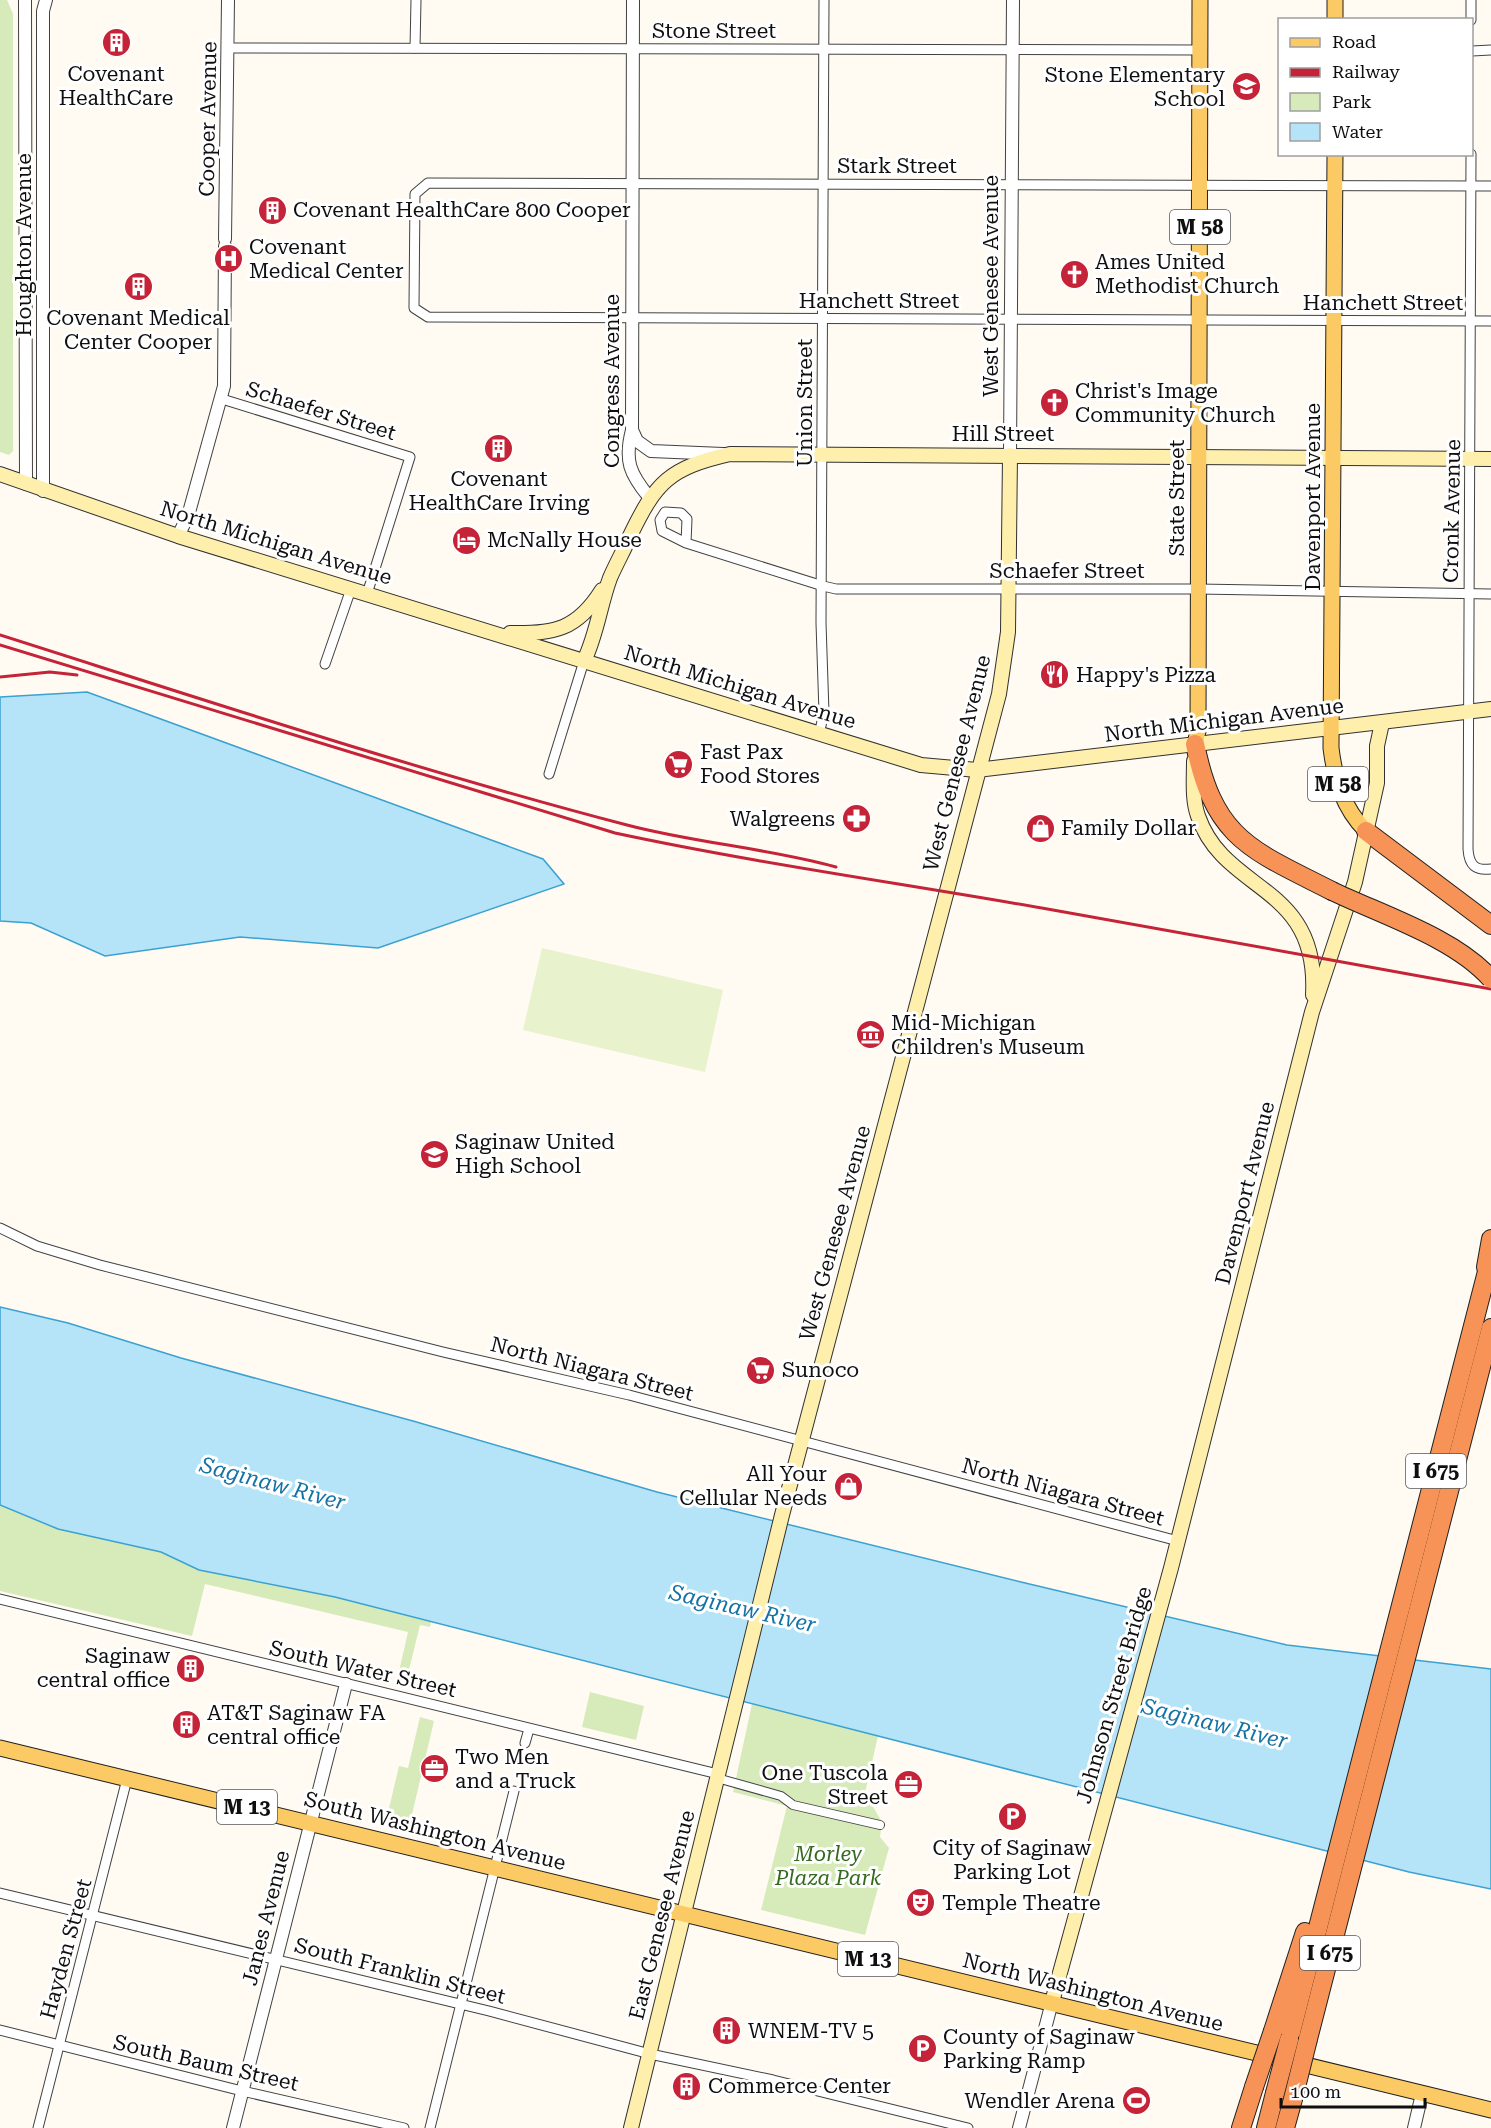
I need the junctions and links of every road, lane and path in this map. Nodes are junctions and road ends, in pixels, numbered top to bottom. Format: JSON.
{"nodes":[{"id":1,"x":25,"y":0,"type":"edge"},
{"id":2,"x":44,"y":0,"type":"edge"},
{"id":3,"x":228,"y":0,"type":"edge"},
{"id":4,"x":416,"y":0,"type":"edge"},
{"id":5,"x":633,"y":0,"type":"edge"},
{"id":6,"x":824,"y":0,"type":"edge"},
{"id":7,"x":1012,"y":0,"type":"edge"},
{"id":8,"x":1200,"y":0,"type":"edge"},
{"id":9,"x":1335,"y":0,"type":"edge"},
{"id":10,"x":1471,"y":0,"type":"edge"},
{"id":11,"x":1335,"y":18,"type":"edge"},
{"id":12,"x":1471,"y":18,"type":"edge"},
{"id":13,"x":228,"y":48,"type":"junction"},
{"id":14,"x":415,"y":48,"type":"junction"},
{"id":15,"x":633,"y":49,"type":"junction"},
{"id":16,"x":824,"y":49,"type":"junction"},
{"id":17,"x":1013,"y":49,"type":"junction"},
{"id":18,"x":1200,"y":50,"type":"junction"},
{"id":19,"x":1491,"y":50,"type":"edge"},
{"id":20,"x":1473,"y":51,"type":"edge"},
{"id":21,"x":1335,"y":156,"type":"edge"},
{"id":22,"x":1471,"y":156,"type":"edge"},
{"id":23,"x":633,"y":183,"type":"junction"},
{"id":24,"x":824,"y":184,"type":"junction"},
{"id":25,"x":1012,"y":184,"type":"junction"},
{"id":26,"x":1200,"y":185,"type":"junction"},
{"id":27,"x":1335,"y":185,"type":"junction"},
{"id":28,"x":1471,"y":186,"type":"junction"},
{"id":29,"x":1491,"y":186,"type":"edge"},
{"id":30,"x":414,"y":308,"type":"joint"},
{"id":31,"x":632,"y":318,"type":"junction"},
{"id":32,"x":824,"y":319,"type":"junction"},
{"id":33,"x":1011,"y":320,"type":"junction"},
{"id":34,"x":1199,"y":320,"type":"junction"},
{"id":35,"x":1334,"y":320,"type":"junction"},
{"id":36,"x":1470,"y":321,"type":"junction"},
{"id":37,"x":1491,"y":321,"type":"edge"},
{"id":38,"x":222,"y":399,"type":"junction"},
{"id":39,"x":632,"y":430,"type":"junction"},
{"id":40,"x":730,"y":454,"type":"junction"},
{"id":41,"x":823,"y":454,"type":"junction"},
{"id":42,"x":1010,"y":455,"type":"junction"},
{"id":43,"x":1198,"y":455,"type":"junction"},
{"id":44,"x":1335,"y":457,"type":"junction"},
{"id":45,"x":1471,"y":457,"type":"junction"},
{"id":46,"x":1491,"y":459,"type":"edge"},
{"id":47,"x":0,"y":474,"type":"edge"},
{"id":48,"x":26,"y":484,"type":"junction"},
{"id":49,"x":43,"y":491,"type":"junction"},
{"id":50,"x":649,"y":497,"type":"junction"},
{"id":51,"x":178,"y":536,"type":"junction"},
{"id":52,"x":686,"y":543,"type":"dead end"},
{"id":53,"x":610,"y":579,"type":"junction"},
{"id":54,"x":823,"y":586,"type":"junction"},
{"id":55,"x":1009,"y":588,"type":"junction"},
{"id":56,"x":351,"y":589,"type":"junction"},
{"id":57,"x":1198,"y":589,"type":"junction"},
{"id":58,"x":1333,"y":591,"type":"junction"},
{"id":59,"x":366,"y":594,"type":"junction"},
{"id":60,"x":1469,"y":594,"type":"junction"},
{"id":61,"x":1491,"y":594,"type":"edge"},
{"id":62,"x":492,"y":633,"type":"junction"},
{"id":63,"x":584,"y":661,"type":"junction"},
{"id":64,"x":325,"y":664,"type":"dead end"},
{"id":65,"x":1491,"y":709,"type":"edge"},
{"id":66,"x":1468,"y":712,"type":"junction"},
{"id":67,"x":1382,"y":723,"type":"junction"},
{"id":68,"x":1331,"y":728,"type":"junction"},
{"id":69,"x":819,"y":734,"type":"junction"},
{"id":70,"x":1195,"y":744,"type":"junction"},
{"id":71,"x":977,"y":770,"type":"junction"},
{"id":72,"x":549,"y":774,"type":"dead end"},
{"id":73,"x":1366,"y":831,"type":"junction"},
{"id":74,"x":1491,"y":869,"type":"edge"},
{"id":75,"x":1491,"y":925,"type":"edge"},
{"id":76,"x":1491,"y":979,"type":"edge"},
{"id":77,"x":1312,"y":1012,"type":"junction"},
{"id":78,"x":0,"y":1228,"type":"edge"},
{"id":79,"x":1491,"y":1239,"type":"edge"},
{"id":80,"x":1491,"y":1256,"type":"edge"},
{"id":81,"x":1479,"y":1304,"type":"junction"},
{"id":82,"x":1491,"y":1328,"type":"edge"},
{"id":83,"x":802,"y":1441,"type":"junction"},
{"id":84,"x":1178,"y":1540,"type":"junction"},
{"id":85,"x":1171,"y":1568,"type":"joint"},
{"id":86,"x":0,"y":1599,"type":"edge"},
{"id":87,"x":346,"y":1684,"type":"junction"},
{"id":88,"x":734,"y":1711,"type":"joint"},
{"id":89,"x":529,"y":1729,"type":"junction"},
{"id":90,"x":525,"y":1743,"type":"dead end"},
{"id":91,"x":0,"y":1748,"type":"edge"},
{"id":92,"x":717,"y":1776,"type":"junction"},
{"id":93,"x":128,"y":1779,"type":"junction"},
{"id":94,"x":514,"y":1791,"type":"dead end"},
{"id":95,"x":1353,"y":1792,"type":"junction"},
{"id":96,"x":310,"y":1822,"type":"junction"},
{"id":97,"x":880,"y":1825,"type":"dead end"},
{"id":98,"x":494,"y":1867,"type":"junction"},
{"id":99,"x":0,"y":1893,"type":"edge"},
{"id":100,"x":684,"y":1914,"type":"junction"},
{"id":101,"x":94,"y":1916,"type":"junction"},
{"id":102,"x":276,"y":1959,"type":"junction"},
{"id":103,"x":1052,"y":2002,"type":"junction"},
{"id":104,"x":461,"y":2005,"type":"junction"},
{"id":105,"x":0,"y":2030,"type":"edge"},
{"id":106,"x":59,"y":2045,"type":"junction"},
{"id":107,"x":650,"y":2054,"type":"junction"},
{"id":108,"x":242,"y":2091,"type":"junction"},
{"id":109,"x":1422,"y":2094,"type":"junction"},
{"id":110,"x":1491,"y":2110,"type":"edge"},
{"id":111,"x":38,"y":2128,"type":"edge"},
{"id":112,"x":233,"y":2128,"type":"edge"},
{"id":113,"x":404,"y":2128,"type":"edge"},
{"id":114,"x":430,"y":2128,"type":"edge"},
{"id":115,"x":631,"y":2128,"type":"edge"},
{"id":116,"x":968,"y":2128,"type":"edge"},
{"id":117,"x":1019,"y":2128,"type":"edge"},
{"id":118,"x":1241,"y":2128,"type":"edge"},
{"id":119,"x":1266,"y":2128,"type":"edge"},
{"id":120,"x":1285,"y":2128,"type":"edge"},
{"id":121,"x":1414,"y":2128,"type":"edge"}],
"edges":[{"from":1,"to":2,"type":"street"},
{"from":1,"to":48,"type":"street","name":"Houghton Avenue"},
{"from":2,"to":49,"type":"street","name":"Houghton Avenue"},
{"from":3,"to":13,"type":"street","name":"Cooper Avenue"},
{"from":4,"to":14,"type":"street"},
{"from":5,"to":15,"type":"street","name":"Congress Avenue"},
{"from":6,"to":16,"type":"street","name":"Union Street"},
{"from":7,"to":17,"type":"street","name":"West Genesee Avenue"},
{"from":8,"to":18,"type":"main road","name":"State Street","number":"M 58"},
{"from":9,"to":11,"type":"main road"},
{"from":10,"to":12,"type":"street"},
{"from":13,"to":14,"type":"street","name":"Stone Street"},
{"from":13,"to":38,"type":"street","name":"Cooper Avenue"},
{"from":14,"to":15,"type":"street","name":"Stone Street"},
{"from":15,"to":16,"type":"street","name":"Stone Street"},
{"from":15,"to":23,"type":"street","name":"Congress Avenue"},
{"from":16,"to":17,"type":"street","name":"Stone Street"},
{"from":16,"to":24,"type":"street","name":"Union Street"},
{"from":17,"to":18,"type":"street","name":"Stone Street"},
{"from":17,"to":25,"type":"street","name":"West Genesee Avenue"},
{"from":18,"to":26,"type":"main road","name":"State Street","number":"M 58"},
{"from":19,"to":20,"type":"street"},
{"from":21,"to":27,"type":"main road","name":"Davenport Avenue","number":"M 58"},
{"from":22,"to":28,"type":"street","name":"Cronk Avenue"},
{"from":23,"to":24,"type":"street","name":"Stark Street"},
{"from":23,"to":30,"type":"street","name":"Stark Street"},
{"from":23,"to":31,"type":"street","name":"Congress Avenue"},
{"from":24,"to":25,"type":"street","name":"Stark Street"},
{"from":24,"to":32,"type":"street","name":"Union Street"},
{"from":25,"to":26,"type":"street","name":"Stark Street"},
{"from":25,"to":33,"type":"street","name":"West Genesee Avenue"},
{"from":26,"to":27,"type":"street","name":"Stark Street"},
{"from":26,"to":34,"type":"main road","name":"State Street","number":"M 58"},
{"from":27,"to":28,"type":"street","name":"Stark Street"},
{"from":27,"to":35,"type":"main road","name":"Davenport Avenue","number":"M 58"},
{"from":28,"to":29,"type":"street","name":"Stark Street"},
{"from":28,"to":36,"type":"street","name":"Cronk Avenue"},
{"from":30,"to":31,"type":"street","name":"Hanchett Street"},
{"from":31,"to":32,"type":"street","name":"Hanchett Street"},
{"from":31,"to":39,"type":"street","name":"Congress Avenue"},
{"from":32,"to":33,"type":"street","name":"Hanchett Street"},
{"from":32,"to":41,"type":"street","name":"Union Street"},
{"from":33,"to":34,"type":"street","name":"Hanchett Street"},
{"from":33,"to":42,"type":"street","name":"West Genesee Avenue"},
{"from":34,"to":35,"type":"street","name":"Hanchett Street"},
{"from":34,"to":43,"type":"main road","name":"State Street","number":"M 58"},
{"from":35,"to":36,"type":"street","name":"Hanchett Street"},
{"from":35,"to":44,"type":"main road","name":"Davenport Avenue","number":"M 58"},
{"from":36,"to":37,"type":"street","name":"Hanchett Street"},
{"from":36,"to":45,"type":"street","name":"Cronk Avenue"},
{"from":38,"to":51,"type":"street","name":"Cooper Avenue"},
{"from":38,"to":59,"type":"street","name":"Schaefer Street"},
{"from":39,"to":40,"type":"street","name":"Hill Street"},
{"from":39,"to":50,"type":"street","name":"Congress Avenue"},
{"from":40,"to":41,"type":"main road","name":"Hill Street"},
{"from":40,"to":50,"type":"main road","name":"Hill Street"},
{"from":41,"to":42,"type":"main road","name":"Hill Street"},
{"from":41,"to":54,"type":"street","name":"Union Street"},
{"from":42,"to":43,"type":"main road","name":"Hill Street"},
{"from":42,"to":55,"type":"main road","name":"West Genesee Avenue"},
{"from":43,"to":44,"type":"main road","name":"Hill Street"},
{"from":43,"to":57,"type":"main road","name":"State Street","number":"M 58"},
{"from":44,"to":45,"type":"main road","name":"Hill Street"},
{"from":44,"to":58,"type":"main road","name":"Davenport Avenue","number":"M 58"},
{"from":45,"to":46,"type":"main road","name":"Hill Street"},
{"from":45,"to":60,"type":"street","name":"Cronk Avenue"},
{"from":47,"to":48,"type":"main road","name":"North Michigan Avenue"},
{"from":48,"to":49,"type":"main road","name":"North Michigan Avenue"},
{"from":49,"to":51,"type":"main road","name":"North Michigan Avenue"},
{"from":50,"to":53,"type":"main road"},
{"from":51,"to":56,"type":"main road","name":"North Michigan Avenue"},
{"from":52,"to":54,"type":"street","name":"Schaefer Street"},
{"from":53,"to":62,"type":"main road"},
{"from":53,"to":63,"type":"main road"},
{"from":54,"to":55,"type":"street","name":"Schaefer Street"},
{"from":54,"to":69,"type":"street","name":"Union Street"},
{"from":55,"to":57,"type":"street","name":"Schaefer Street"},
{"from":55,"to":71,"type":"main road","name":"West Genesee Avenue"},
{"from":56,"to":59,"type":"main road","name":"North Michigan Avenue"},
{"from":56,"to":64,"type":"street"},
{"from":57,"to":58,"type":"street","name":"Schaefer Street"},
{"from":57,"to":70,"type":"main road","name":"State Street","number":"M 58"},
{"from":58,"to":60,"type":"street","name":"Schaefer Street"},
{"from":58,"to":68,"type":"main road","name":"Davenport Avenue","number":"M 58"},
{"from":59,"to":62,"type":"main road","name":"North Michigan Avenue"},
{"from":60,"to":61,"type":"street","name":"Schaefer Street"},
{"from":60,"to":66,"type":"street","name":"Cronk Avenue"},
{"from":62,"to":63,"type":"main road","name":"North Michigan Avenue"},
{"from":63,"to":69,"type":"main road","name":"North Michigan Avenue"},
{"from":63,"to":72,"type":"street"},
{"from":65,"to":66,"type":"main road","name":"North Michigan Avenue"},
{"from":66,"to":67,"type":"main road","name":"North Michigan Avenue"},
{"from":66,"to":74,"type":"street","name":"Cronk Avenue"},
{"from":67,"to":68,"type":"main road","name":"North Michigan Avenue"},
{"from":67,"to":73,"type":"main road","name":"Davenport Avenue"},
{"from":68,"to":70,"type":"main road","name":"North Michigan Avenue"},
{"from":68,"to":73,"type":"main road","name":"Davenport Avenue","number":"M 58"},
{"from":69,"to":71,"type":"main road","name":"North Michigan Avenue"},
{"from":70,"to":71,"type":"main road","name":"North Michigan Avenue"},
{"from":70,"to":76,"type":"highway","bridge":true},
{"from":70,"to":77,"type":"main road"},
{"from":71,"to":83,"type":"main road","name":"West Genesee Avenue"},
{"from":73,"to":75,"type":"highway"},
{"from":73,"to":77,"type":"main road","name":"Davenport Avenue"},
{"from":77,"to":84,"type":"main road","name":"Davenport Avenue"},
{"from":78,"to":83,"type":"street","name":"North Niagara Street"},
{"from":79,"to":81,"type":"highway"},
{"from":80,"to":81,"type":"highway","number":"I 675"},
{"from":81,"to":95,"type":"highway","number":"I 675"},
{"from":82,"to":120,"type":"highway","number":"I 675","bridge":true},
{"from":83,"to":84,"type":"street","name":"North Niagara Street"},
{"from":83,"to":88,"type":"main road","name":"West Genesee Avenue"},
{"from":84,"to":85,"type":"main road","name":"Davenport Avenue"},
{"from":85,"to":103,"type":"main road","name":"Johnson Street Bridge"},
{"from":86,"to":87,"type":"street","name":"South Water Street"},
{"from":87,"to":89,"type":"street","name":"South Water Street"},
{"from":87,"to":96,"type":"street","name":"Janes Avenue"},
{"from":88,"to":92,"type":"main road","name":"East Genesee Avenue"},
{"from":89,"to":90,"type":"street"},
{"from":89,"to":92,"type":"street","name":"South Water Street"},
{"from":91,"to":93,"type":"main road","name":"South Washington Avenue","number":"M 13"},
{"from":92,"to":97,"type":"street"},
{"from":92,"to":100,"type":"main road","name":"East Genesee Avenue"},
{"from":93,"to":96,"type":"main road","name":"South Washington Avenue","number":"M 13"},
{"from":93,"to":101,"type":"street","name":"Hayden Street"},
{"from":94,"to":98,"type":"street"},
{"from":95,"to":118,"type":"highway","bridge":true},
{"from":95,"to":119,"type":"highway","number":"I 675","bridge":true},
{"from":96,"to":98,"type":"main road","name":"South Washington Avenue","number":"M 13"},
{"from":96,"to":102,"type":"street","name":"Janes Avenue"},
{"from":98,"to":100,"type":"main road","name":"South Washington Avenue","number":"M 13"},
{"from":98,"to":104,"type":"street"},
{"from":99,"to":101,"type":"street","name":"South Franklin Street"},
{"from":100,"to":103,"type":"main road","name":"North Washington Avenue","number":"M 13"},
{"from":100,"to":107,"type":"main road","name":"East Genesee Avenue"},
{"from":101,"to":102,"type":"street","name":"South Franklin Street"},
{"from":101,"to":106,"type":"street","name":"Hayden Street"},
{"from":102,"to":104,"type":"street","name":"South Franklin Street"},
{"from":102,"to":108,"type":"street","name":"Janes Avenue"},
{"from":103,"to":109,"type":"main road","name":"North Washington Avenue","number":"M 13"},
{"from":103,"to":117,"type":"street"},
{"from":104,"to":107,"type":"street","name":"South Franklin Street"},
{"from":104,"to":114,"type":"street"},
{"from":105,"to":106,"type":"street","name":"South Baum Street"},
{"from":106,"to":108,"type":"street","name":"South Baum Street"},
{"from":106,"to":111,"type":"street","name":"Hayden Street"},
{"from":107,"to":115,"type":"main road","name":"East Genesee Avenue"},
{"from":107,"to":116,"type":"street","name":"South Franklin Street"},
{"from":108,"to":112,"type":"street","name":"Janes Avenue"},
{"from":108,"to":113,"type":"street","name":"South Baum Street"},
{"from":109,"to":110,"type":"main road","name":"North Washington Avenue","number":"M 13"},
{"from":109,"to":121,"type":"street"}]}
